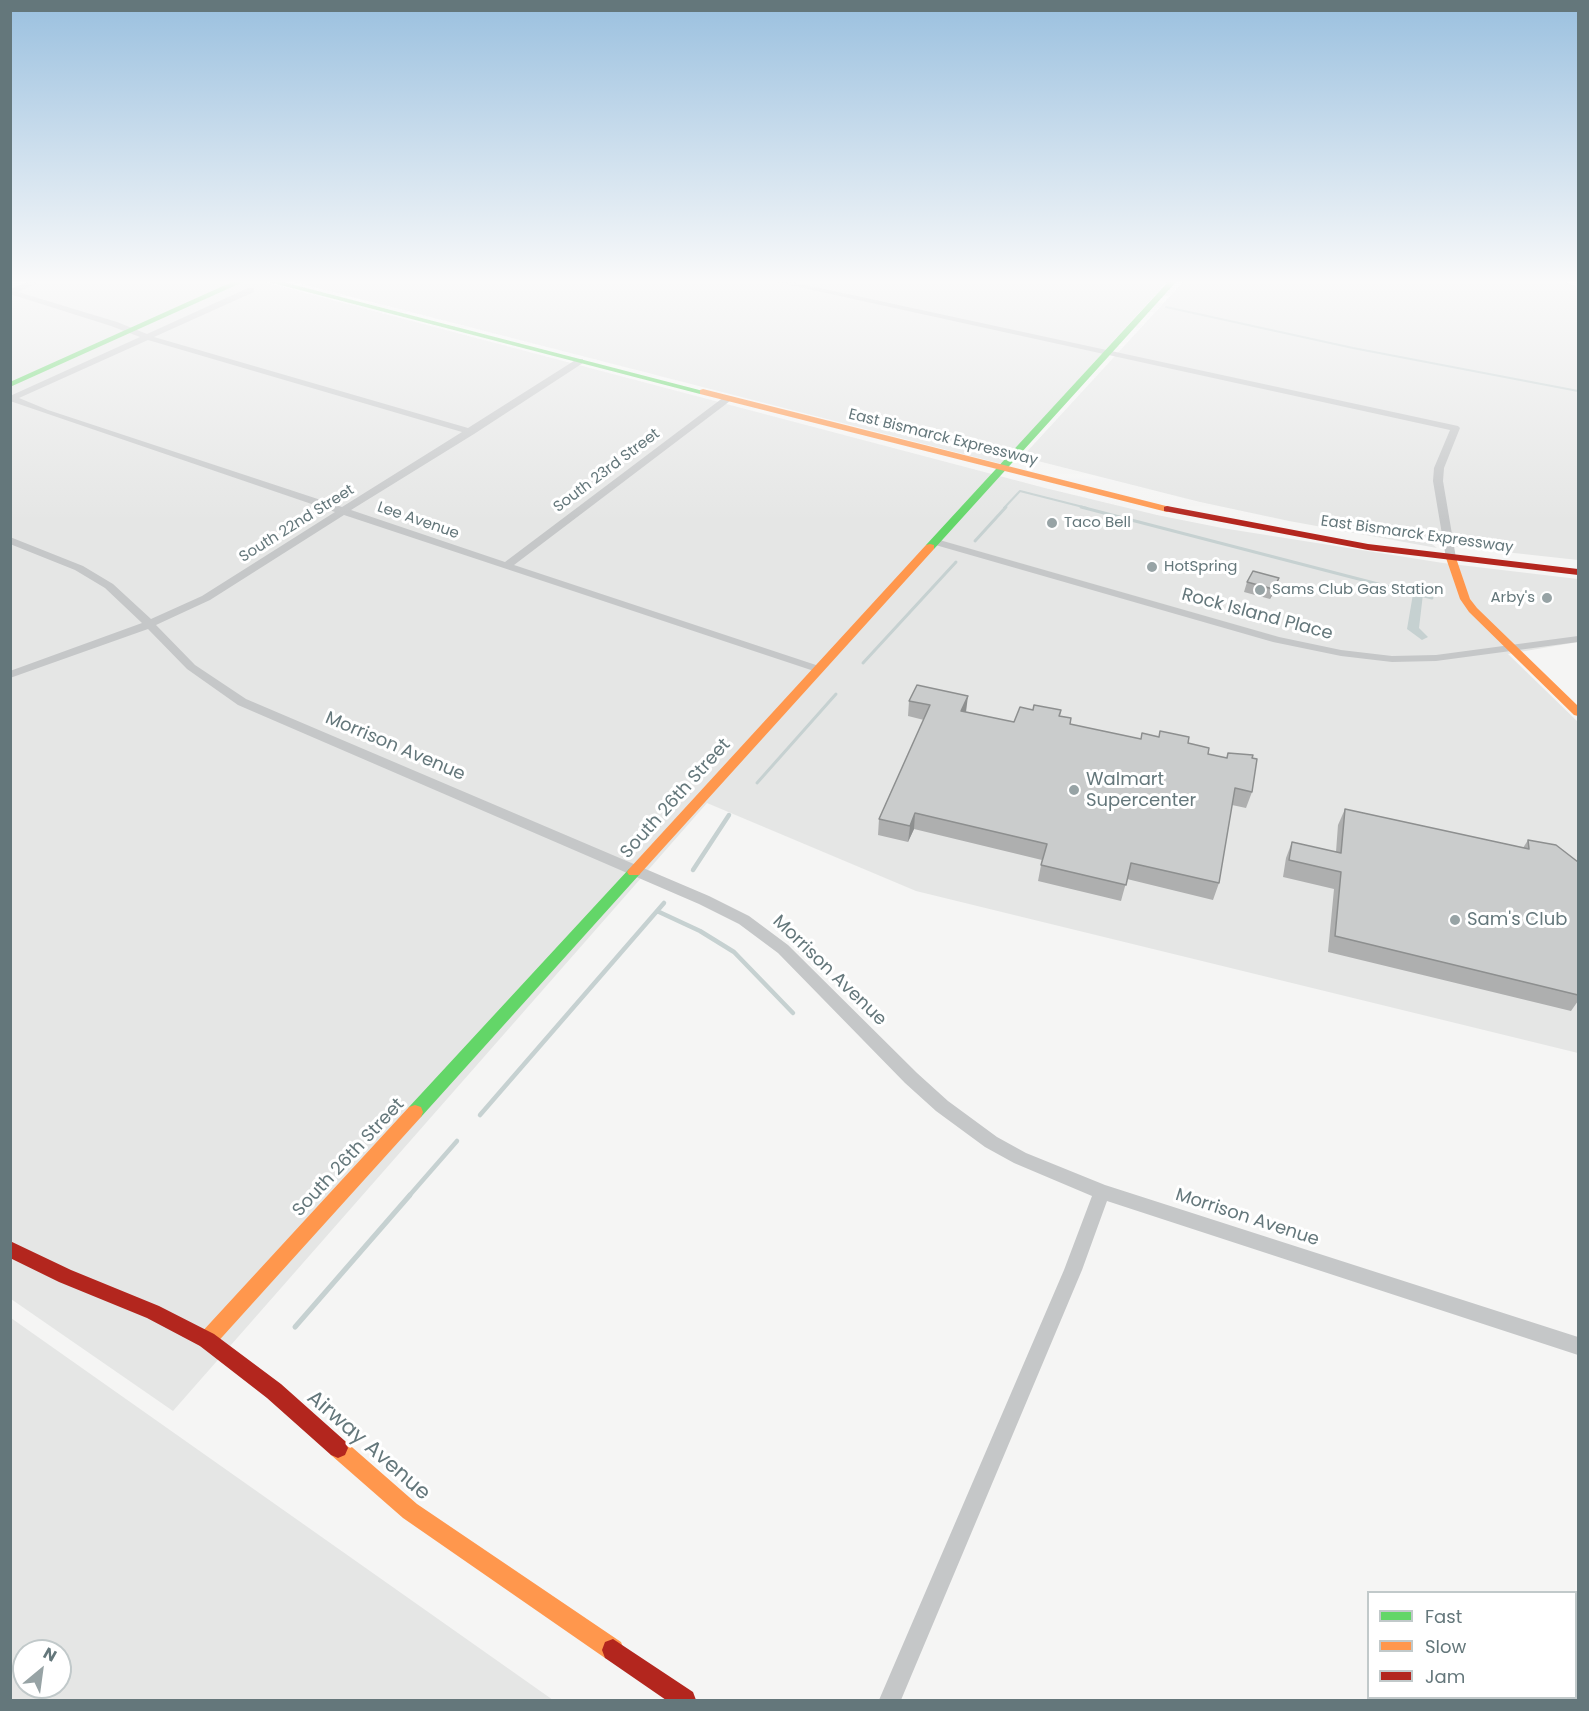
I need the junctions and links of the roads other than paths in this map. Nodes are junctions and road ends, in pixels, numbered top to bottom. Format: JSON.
{"nodes":[{"id":1,"x":73,"y":362,"type":"edge"},
{"id":2,"x":89,"y":362,"type":"edge"},
{"id":3,"x":232,"y":362,"type":"edge"},
{"id":4,"x":580,"y":362,"type":"joint"},
{"id":5,"x":1100,"y":362,"type":"edge"},
{"id":6,"x":1144,"y":362,"type":"edge"},
{"id":7,"x":11,"y":395,"type":"edge"},
{"id":8,"x":727,"y":399,"type":"junction"},
{"id":9,"x":471,"y":432,"type":"junction"},
{"id":10,"x":1000,"y":470,"type":"junction"},
{"id":11,"x":344,"y":512,"type":"junction"},
{"id":12,"x":10,"y":540,"type":"edge"},
{"id":13,"x":936,"y":542,"type":"junction"},
{"id":14,"x":1451,"y":558,"type":"junction"},
{"id":15,"x":506,"y":566,"type":"junction"},
{"id":16,"x":1578,"y":572,"type":"edge"},
{"id":17,"x":150,"y":625,"type":"junction"},
{"id":18,"x":1578,"y":639,"type":"edge"},
{"id":19,"x":1510,"y":648,"type":"junction"},
{"id":20,"x":818,"y":669,"type":"junction"},
{"id":21,"x":10,"y":675,"type":"edge"},
{"id":22,"x":1578,"y":712,"type":"edge"},
{"id":23,"x":636,"y":870,"type":"junction"},
{"id":24,"x":1102,"y":1192,"type":"junction"},
{"id":25,"x":10,"y":1249,"type":"edge"},
{"id":26,"x":207,"y":1340,"type":"junction"},
{"id":27,"x":1578,"y":1346,"type":"edge"},
{"id":28,"x":685,"y":1701,"type":"edge"},
{"id":29,"x":890,"y":1701,"type":"edge"}],
"edges":[{"from":1,"to":7,"type":"street"},
{"from":2,"to":7,"type":"street"},
{"from":3,"to":9,"type":"street"},
{"from":4,"to":8,"type":"street","name":"East Bismarck Expressway"},
{"from":4,"to":9,"type":"street","name":"South 22nd Street"},
{"from":5,"to":10,"type":"street","name":"South 26th Street"},
{"from":6,"to":14,"type":"street"},
{"from":7,"to":11,"type":"street","name":"Lee Avenue"},
{"from":8,"to":10,"type":"street","name":"East Bismarck Expressway"},
{"from":8,"to":15,"type":"street","name":"South 23rd Street"},
{"from":9,"to":11,"type":"street","name":"South 22nd Street"},
{"from":10,"to":13,"type":"street","name":"South 26th Street"},
{"from":10,"to":14,"type":"street","name":"East Bismarck Expressway"},
{"from":11,"to":15,"type":"street","name":"Lee Avenue"},
{"from":11,"to":17,"type":"street","name":"South 22nd Street"},
{"from":12,"to":17,"type":"street","name":"Morrison Avenue"},
{"from":13,"to":19,"type":"street","name":"Rock Island Place"},
{"from":13,"to":20,"type":"street","name":"South 26th Street"},
{"from":14,"to":16,"type":"street","name":"East Bismarck Expressway"},
{"from":14,"to":19,"type":"street"},
{"from":15,"to":20,"type":"street","name":"Lee Avenue"},
{"from":17,"to":21,"type":"street","name":"South 22nd Street"},
{"from":17,"to":23,"type":"street","name":"Morrison Avenue"},
{"from":18,"to":19,"type":"street","name":"Rock Island Place"},
{"from":19,"to":22,"type":"street"},
{"from":20,"to":23,"type":"street","name":"South 26th Street"},
{"from":23,"to":24,"type":"street","name":"Morrison Avenue"},
{"from":23,"to":26,"type":"street","name":"South 26th Street"},
{"from":24,"to":27,"type":"street","name":"Morrison Avenue"},
{"from":24,"to":29,"type":"street"},
{"from":25,"to":26,"type":"street","name":"Airway Avenue"},
{"from":26,"to":28,"type":"street","name":"Airway Avenue"}]}
